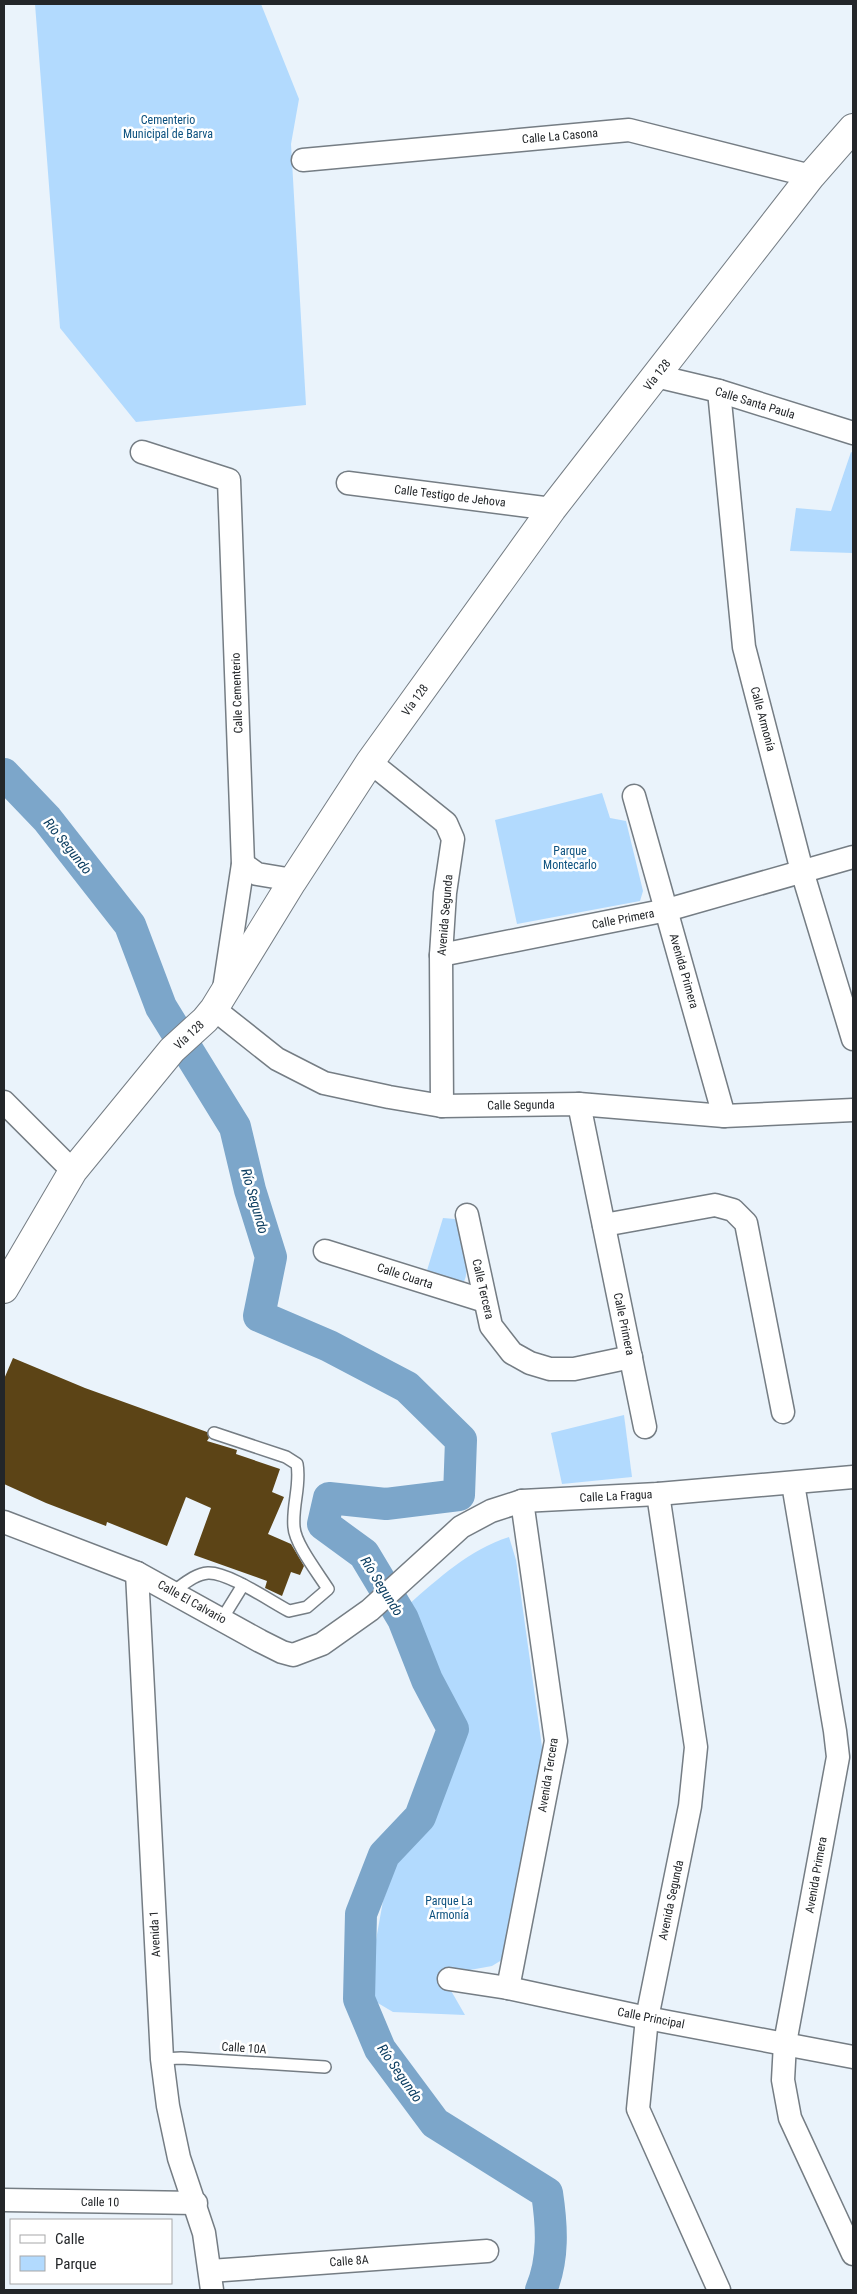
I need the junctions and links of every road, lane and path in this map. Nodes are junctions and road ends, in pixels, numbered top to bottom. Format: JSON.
{"nodes":[{"id":1,"x":853,"y":128,"type":"edge"},
{"id":2,"x":303,"y":160,"type":"dead end"},
{"id":3,"x":811,"y":176,"type":"junction"},
{"id":4,"x":656,"y":376,"type":"junction"},
{"id":5,"x":719,"y":391,"type":"junction"},
{"id":6,"x":853,"y":434,"type":"edge"},
{"id":7,"x":142,"y":452,"type":"dead end"},
{"id":8,"x":348,"y":482,"type":"dead end"},
{"id":9,"x":552,"y":509,"type":"junction"},
{"id":10,"x":370,"y":762,"type":"junction"},
{"id":11,"x":634,"y":796,"type":"dead end"},
{"id":12,"x":853,"y":857,"type":"edge"},
{"id":13,"x":243,"y":864,"type":"junction"},
{"id":14,"x":802,"y":871,"type":"junction"},
{"id":15,"x":292,"y":882,"type":"junction"},
{"id":16,"x":667,"y":910,"type":"junction"},
{"id":17,"x":441,"y":955,"type":"junction"},
{"id":18,"x":214,"y":1009,"type":"junction"},
{"id":19,"x":853,"y":1039,"type":"edge"},
{"id":20,"x":4,"y":1102,"type":"edge"},
{"id":21,"x":579,"y":1104,"type":"junction"},
{"id":22,"x":442,"y":1106,"type":"junction"},
{"id":23,"x":853,"y":1110,"type":"edge"},
{"id":24,"x":724,"y":1116,"type":"junction"},
{"id":25,"x":73,"y":1171,"type":"junction"},
{"id":26,"x":467,"y":1215,"type":"dead end"},
{"id":27,"x":604,"y":1225,"type":"junction"},
{"id":28,"x":325,"y":1251,"type":"dead end"},
{"id":29,"x":4,"y":1289,"type":"edge"},
{"id":30,"x":485,"y":1301,"type":"junction"},
{"id":31,"x":631,"y":1357,"type":"junction"},
{"id":32,"x":783,"y":1412,"type":"dead end"},
{"id":33,"x":646,"y":1427,"type":"dead end"},
{"id":34,"x":214,"y":1433,"type":"dead end"},
{"id":35,"x":853,"y":1477,"type":"edge"},
{"id":36,"x":793,"y":1484,"type":"junction"},
{"id":37,"x":658,"y":1494,"type":"junction"},
{"id":38,"x":522,"y":1501,"type":"junction"},
{"id":39,"x":4,"y":1522,"type":"edge"},
{"id":40,"x":137,"y":1572,"type":"junction"},
{"id":41,"x":404,"y":1579,"type":"joint"},
{"id":42,"x":243,"y":1585,"type":"junction"},
{"id":43,"x":174,"y":1592,"type":"junction"},
{"id":44,"x":222,"y":1619,"type":"junction"},
{"id":45,"x":449,"y":1979,"type":"dead end"},
{"id":46,"x":508,"y":1988,"type":"junction"},
{"id":47,"x":647,"y":2018,"type":"junction"},
{"id":48,"x":785,"y":2043,"type":"junction"},
{"id":49,"x":853,"y":2056,"type":"edge"},
{"id":50,"x":162,"y":2059,"type":"junction"},
{"id":51,"x":325,"y":2067,"type":"dead end"},
{"id":52,"x":4,"y":2200,"type":"edge"},
{"id":53,"x":196,"y":2204,"type":"junction"},
{"id":54,"x":487,"y":2251,"type":"dead end"},
{"id":55,"x":853,"y":2254,"type":"edge"},
{"id":56,"x":211,"y":2281,"type":"edge"},
{"id":57,"x":719,"y":2290,"type":"edge"}],
"edges":[{"from":1,"to":3,"type":"main road","name":"Vía 128"},
{"from":2,"to":3,"type":"street","name":"Calle La Casona"},
{"from":3,"to":4,"type":"main road","name":"Vía 128"},
{"from":4,"to":5,"type":"street","name":"Calle Santa Paula"},
{"from":4,"to":9,"type":"main road","name":"Vía 128"},
{"from":5,"to":6,"type":"street","name":"Calle Santa Paula"},
{"from":5,"to":14,"type":"street","name":"Calle Armonía"},
{"from":7,"to":13,"type":"street","name":"Calle Cementerio"},
{"from":8,"to":9,"type":"street","name":"Calle Testigo de Jehova"},
{"from":9,"to":10,"type":"main road","name":"Vía 128"},
{"from":10,"to":15,"type":"main road","name":"Vía 128"},
{"from":10,"to":17,"type":"street","name":"Avenida Segunda"},
{"from":11,"to":16,"type":"street","name":"Avenida Primera"},
{"from":12,"to":14,"type":"street"},
{"from":13,"to":15,"type":"street"},
{"from":13,"to":18,"type":"street","name":"Calle Cementerio"},
{"from":14,"to":16,"type":"street","name":"Calle Primera"},
{"from":14,"to":19,"type":"street","name":"Calle Armonía"},
{"from":15,"to":18,"type":"main road","name":"Vía 128"},
{"from":16,"to":17,"type":"street","name":"Calle Primera"},
{"from":16,"to":24,"type":"street","name":"Avenida Primera"},
{"from":17,"to":22,"type":"street","name":"Avenida Segunda"},
{"from":18,"to":22,"type":"street","name":"Calle Segunda"},
{"from":18,"to":25,"type":"main road","name":"Vía 128"},
{"from":20,"to":25,"type":"street"},
{"from":21,"to":22,"type":"street","name":"Calle Segunda"},
{"from":21,"to":24,"type":"street","name":"Calle Segunda"},
{"from":21,"to":27,"type":"street","name":"Calle Primera"},
{"from":23,"to":24,"type":"street","name":"Calle Segunda"},
{"from":25,"to":29,"type":"main road","name":"Vía 128"},
{"from":26,"to":30,"type":"street","name":"Calle Tercera"},
{"from":27,"to":31,"type":"street","name":"Calle Primera"},
{"from":27,"to":32,"type":"street"},
{"from":28,"to":30,"type":"street","name":"Calle Cuarta"},
{"from":30,"to":31,"type":"street","name":"Calle Tercera"},
{"from":31,"to":33,"type":"street","name":"Calle Primera"},
{"from":34,"to":42,"type":"lane"},
{"from":35,"to":36,"type":"street","name":"Calle La Fragua"},
{"from":36,"to":37,"type":"street","name":"Calle La Fragua"},
{"from":36,"to":48,"type":"street","name":"Avenida Primera"},
{"from":37,"to":38,"type":"street","name":"Calle La Fragua"},
{"from":37,"to":47,"type":"street","name":"Avenida Segunda"},
{"from":38,"to":41,"type":"street","name":"Calle La Fragua"},
{"from":38,"to":46,"type":"street","name":"Avenida Tercera"},
{"from":39,"to":40,"type":"street","name":"Calle El Calvario"},
{"from":40,"to":43,"type":"street","name":"Calle El Calvario"},
{"from":40,"to":50,"type":"street","name":"Avenida 1"},
{"from":41,"to":44,"type":"street","name":"Calle El Calvario"},
{"from":42,"to":43,"type":"lane"},
{"from":42,"to":44,"type":"lane"},
{"from":43,"to":44,"type":"street","name":"Calle El Calvario"},
{"from":45,"to":46,"type":"street","name":"Calle Principal"},
{"from":46,"to":47,"type":"street","name":"Calle Principal"},
{"from":47,"to":48,"type":"street","name":"Calle Principal"},
{"from":47,"to":57,"type":"street","name":"Avenida Segunda"},
{"from":48,"to":49,"type":"street","name":"Calle Principal"},
{"from":48,"to":55,"type":"street","name":"Avenida Primera"},
{"from":50,"to":51,"type":"lane","name":"Calle 10A"},
{"from":50,"to":53,"type":"street","name":"Avenida 1"},
{"from":52,"to":53,"type":"street","name":"Calle 10"},
{"from":53,"to":56,"type":"street","name":"Avenida 1"},
{"from":54,"to":56,"type":"street","name":"Calle 8A"}]}
